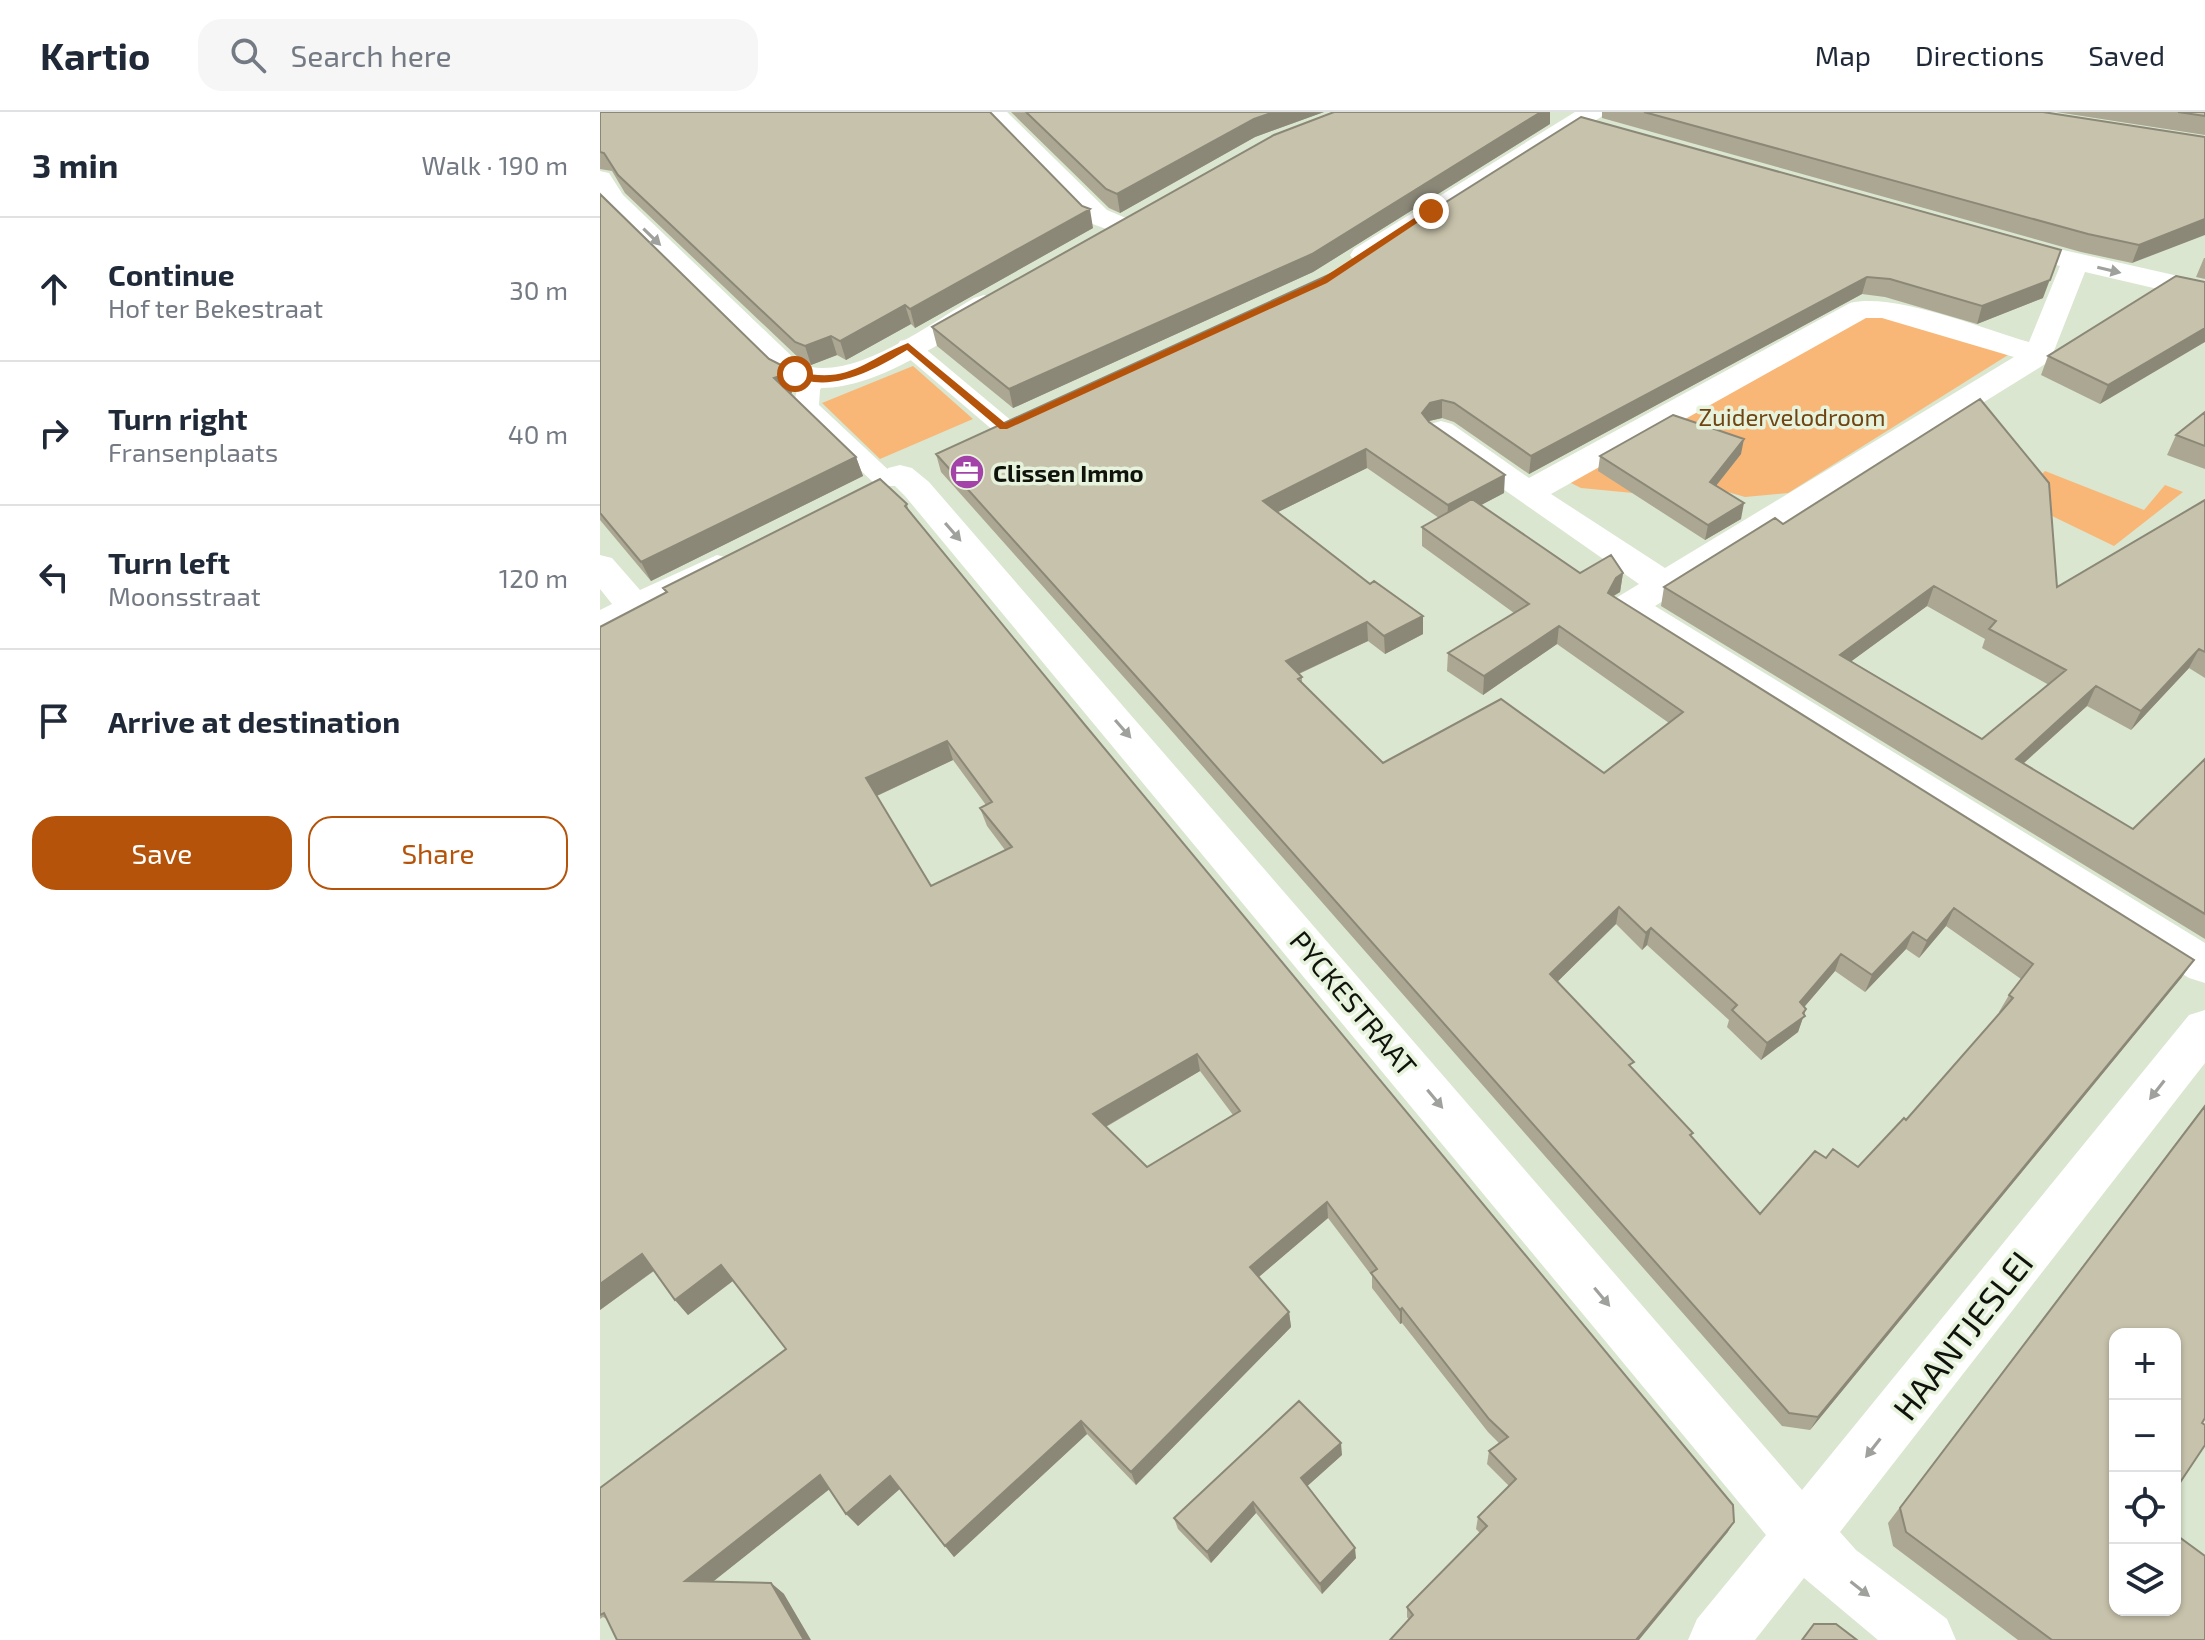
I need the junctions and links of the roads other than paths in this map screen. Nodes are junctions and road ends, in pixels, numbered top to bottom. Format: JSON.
{"nodes":[{"id":1,"x":993,"y":112,"type":"edge"},
{"id":2,"x":1541,"y":112,"type":"edge"},
{"id":3,"x":1590,"y":122,"type":"edge"},
{"id":4,"x":600,"y":179,"type":"edge"},
{"id":5,"x":1149,"y":212,"type":"edge"},
{"id":6,"x":1123,"y":227,"type":"junction"},
{"id":7,"x":1096,"y":241,"type":"edge"},
{"id":8,"x":2029,"y":249,"type":"edge"},
{"id":9,"x":2075,"y":262,"type":"junction"},
{"id":10,"x":1337,"y":272,"type":"edge"},
{"id":11,"x":2205,"y":291,"type":"edge"},
{"id":12,"x":1002,"y":294,"type":"edge"},
{"id":13,"x":908,"y":346,"type":"junction"},
{"id":14,"x":2039,"y":355,"type":"junction"},
{"id":15,"x":815,"y":379,"type":"junction"},
{"id":16,"x":1005,"y":427,"type":"edge"},
{"id":17,"x":1441,"y":431,"type":"edge"},
{"id":18,"x":904,"y":473,"type":"junction"},
{"id":19,"x":1527,"y":493,"type":"junction"},
{"id":20,"x":850,"y":499,"type":"edge"},
{"id":21,"x":742,"y":553,"type":"edge"},
{"id":22,"x":600,"y":566,"type":"edge"},
{"id":23,"x":1664,"y":584,"type":"junction"},
{"id":24,"x":634,"y":607,"type":"junction"},
{"id":25,"x":600,"y":625,"type":"edge"},
{"id":26,"x":2205,"y":965,"type":"edge"},
{"id":27,"x":2205,"y":1029,"type":"edge"},
{"id":28,"x":1803,"y":1535,"type":"junction"},
{"id":29,"x":1718,"y":1640,"type":"edge"},
{"id":30,"x":1926,"y":1640,"type":"edge"}],
"edges":[{"from":1,"to":6,"type":"street"},
{"from":2,"to":3,"type":"street"},
{"from":3,"to":10,"type":"street"},
{"from":4,"to":15,"type":"street","one_way":true},
{"from":5,"to":6,"type":"street"},
{"from":6,"to":7,"type":"street"},
{"from":8,"to":9,"type":"street"},
{"from":9,"to":11,"type":"street","one_way":true},
{"from":9,"to":14,"type":"street"},
{"from":12,"to":13,"type":"street"},
{"from":13,"to":15,"type":"street"},
{"from":13,"to":16,"type":"street"},
{"from":14,"to":19,"type":"street"},
{"from":14,"to":23,"type":"street"},
{"from":15,"to":18,"type":"street"},
{"from":17,"to":19,"type":"street"},
{"from":18,"to":20,"type":"street"},
{"from":18,"to":28,"type":"street","name":"PYCKESTRAAT","one_way":true},
{"from":19,"to":23,"type":"street"},
{"from":21,"to":24,"type":"street"},
{"from":22,"to":24,"type":"street"},
{"from":23,"to":26,"type":"street"},
{"from":24,"to":25,"type":"street"},
{"from":27,"to":28,"type":"street","name":"HAANTJESLEI","one_way":true},
{"from":28,"to":29,"type":"street","name":"HAANTJESLEI"},
{"from":28,"to":30,"type":"street","name":"PYCKESTRAAT","one_way":true}]}
